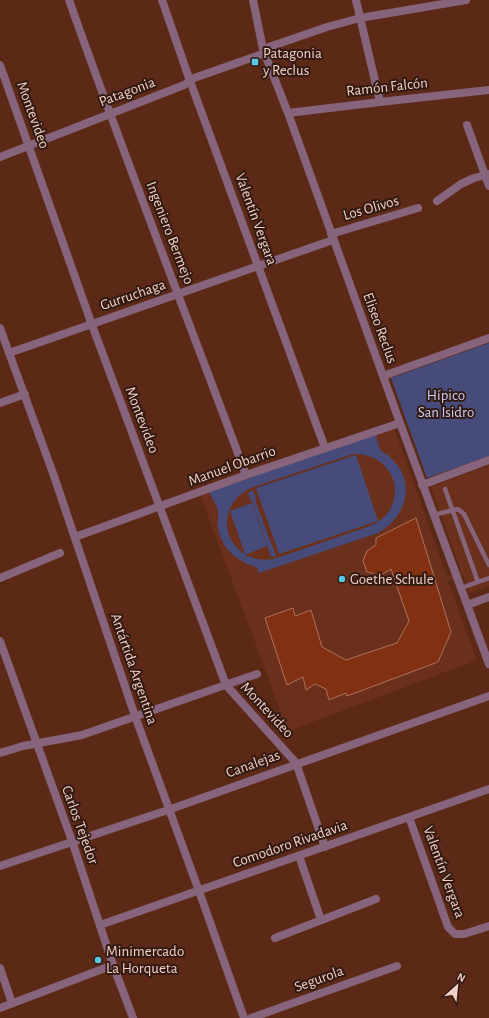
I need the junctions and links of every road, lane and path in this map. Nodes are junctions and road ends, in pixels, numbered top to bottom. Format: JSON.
{"nodes":[{"id":1,"x":69,"y":0,"type":"edge"},
{"id":2,"x":162,"y":0,"type":"edge"},
{"id":3,"x":253,"y":0,"type":"edge"},
{"id":4,"x":356,"y":0,"type":"edge"},
{"id":5,"x":466,"y":0,"type":"edge"},
{"id":6,"x":360,"y":18,"type":"junction"},
{"id":7,"x":264,"y":51,"type":"junction"},
{"id":8,"x":0,"y":65,"type":"edge"},
{"id":9,"x":190,"y":81,"type":"junction"},
{"id":10,"x":489,"y":90,"type":"edge"},
{"id":11,"x":380,"y":102,"type":"junction"},
{"id":12,"x":288,"y":113,"type":"junction"},
{"id":13,"x":109,"y":114,"type":"junction"},
{"id":14,"x":467,"y":125,"type":"dead end"},
{"id":15,"x":29,"y":145,"type":"junction"},
{"id":16,"x":0,"y":157,"type":"edge"},
{"id":17,"x":487,"y":175,"type":"edge"},
{"id":18,"x":489,"y":186,"type":"edge"},
{"id":19,"x":437,"y":201,"type":"dead end"},
{"id":20,"x":418,"y":208,"type":"dead end"},
{"id":21,"x":332,"y":237,"type":"junction"},
{"id":22,"x":258,"y":266,"type":"junction"},
{"id":23,"x":178,"y":294,"type":"junction"},
{"id":24,"x":92,"y":325,"type":"junction"},
{"id":25,"x":0,"y":328,"type":"edge"},
{"id":26,"x":489,"y":338,"type":"edge"},
{"id":27,"x":5,"y":349,"type":"edge"},
{"id":28,"x":383,"y":376,"type":"junction"},
{"id":29,"x":25,"y":394,"type":"junction"},
{"id":30,"x":0,"y":403,"type":"edge"},
{"id":31,"x":400,"y":424,"type":"junction"},
{"id":32,"x":325,"y":448,"type":"junction"},
{"id":33,"x":489,"y":460,"type":"edge"},
{"id":34,"x":246,"y":475,"type":"junction"},
{"id":35,"x":422,"y":485,"type":"junction"},
{"id":36,"x":445,"y":489,"type":"dead end"},
{"id":37,"x":160,"y":507,"type":"junction"},
{"id":38,"x":452,"y":510,"type":"junction"},
{"id":39,"x":433,"y":515,"type":"junction"},
{"id":40,"x":75,"y":537,"type":"junction"},
{"id":41,"x":60,"y":553,"type":"dead end"},
{"id":42,"x":489,"y":565,"type":"edge"},
{"id":43,"x":0,"y":578,"type":"edge"},
{"id":44,"x":489,"y":578,"type":"edge"},
{"id":45,"x":478,"y":582,"type":"junction"},
{"id":46,"x":461,"y":588,"type":"junction"},
{"id":47,"x":489,"y":597,"type":"edge"},
{"id":48,"x":467,"y":605,"type":"junction"},
{"id":49,"x":0,"y":641,"type":"edge"},
{"id":50,"x":489,"y":664,"type":"edge"},
{"id":51,"x":257,"y":674,"type":"dead end"},
{"id":52,"x":226,"y":685,"type":"junction"},
{"id":53,"x":489,"y":696,"type":"edge"},
{"id":54,"x":135,"y":716,"type":"junction"},
{"id":55,"x":36,"y":744,"type":"junction"},
{"id":56,"x":0,"y":753,"type":"edge"},
{"id":57,"x":296,"y":763,"type":"junction"},
{"id":58,"x":489,"y":789,"type":"edge"},
{"id":59,"x":168,"y":810,"type":"junction"},
{"id":60,"x":410,"y":817,"type":"junction"},
{"id":61,"x":72,"y":841,"type":"junction"},
{"id":62,"x":325,"y":847,"type":"junction"},
{"id":63,"x":299,"y":856,"type":"junction"},
{"id":64,"x":0,"y":866,"type":"edge"},
{"id":65,"x":199,"y":891,"type":"junction"},
{"id":66,"x":376,"y":899,"type":"dead end"},
{"id":67,"x":321,"y":920,"type":"junction"},
{"id":68,"x":100,"y":925,"type":"junction"},
{"id":69,"x":489,"y":926,"type":"edge"},
{"id":70,"x":275,"y":938,"type":"dead end"},
{"id":71,"x":114,"y":965,"type":"junction"},
{"id":72,"x":397,"y":966,"type":"dead end"},
{"id":73,"x":0,"y":968,"type":"edge"},
{"id":74,"x":12,"y":1003,"type":"junction"},
{"id":75,"x":0,"y":1008,"type":"edge"},
{"id":76,"x":133,"y":1018,"type":"edge"},
{"id":77,"x":244,"y":1018,"type":"edge"},
{"id":78,"x":251,"y":1018,"type":"edge"}],
"edges":[{"from":1,"to":13,"type":"street","name":"Ingeniero Bermejo"},
{"from":2,"to":9,"type":"street","name":"Valentín Vergara"},
{"from":3,"to":7,"type":"street","name":"Eliseo Reclus"},
{"from":4,"to":6,"type":"street"},
{"from":5,"to":6,"type":"street","name":"Patagonia"},
{"from":6,"to":7,"type":"street","name":"Patagonia"},
{"from":6,"to":11,"type":"street"},
{"from":7,"to":9,"type":"street","name":"Patagonia"},
{"from":7,"to":12,"type":"street","name":"Eliseo Reclus"},
{"from":8,"to":15,"type":"street","name":"Montevideo"},
{"from":9,"to":13,"type":"street","name":"Patagonia"},
{"from":9,"to":22,"type":"street","name":"Valentín Vergara"},
{"from":10,"to":11,"type":"street","name":"Ramón Falcón"},
{"from":11,"to":12,"type":"street","name":"Ramón Falcón"},
{"from":12,"to":21,"type":"street","name":"Eliseo Reclus"},
{"from":13,"to":15,"type":"street","name":"Patagonia"},
{"from":13,"to":23,"type":"street","name":"Ingeniero Bermejo"},
{"from":14,"to":17,"type":"street"},
{"from":15,"to":16,"type":"street","name":"Patagonia"},
{"from":15,"to":24,"type":"street","name":"Montevideo"},
{"from":17,"to":18,"type":"street"},
{"from":17,"to":19,"type":"street"},
{"from":20,"to":21,"type":"street","name":"Los Olivos"},
{"from":21,"to":22,"type":"street","name":"Gurruchaga"},
{"from":21,"to":28,"type":"street","name":"Eliseo Reclus"},
{"from":22,"to":23,"type":"street","name":"Gurruchaga"},
{"from":22,"to":32,"type":"street","name":"Valentín Vergara"},
{"from":23,"to":24,"type":"street","name":"Gurruchaga"},
{"from":23,"to":34,"type":"street","name":"Ingeniero Bermejo"},
{"from":24,"to":27,"type":"street","name":"Gurruchaga"},
{"from":24,"to":37,"type":"street","name":"Montevideo"},
{"from":25,"to":27,"type":"street","name":"Antártida Argentina"},
{"from":26,"to":28,"type":"street"},
{"from":27,"to":29,"type":"street","name":"Antártida Argentina"},
{"from":28,"to":31,"type":"street","name":"Eliseo Reclus"},
{"from":29,"to":30,"type":"street"},
{"from":29,"to":40,"type":"street","name":"Antártida Argentina"},
{"from":31,"to":32,"type":"street","name":"Manuel Obarrio"},
{"from":31,"to":35,"type":"street","name":"Eliseo Reclus"},
{"from":32,"to":34,"type":"street","name":"Manuel Obarrio"},
{"from":33,"to":35,"type":"street"},
{"from":34,"to":37,"type":"street","name":"Manuel Obarrio"},
{"from":35,"to":39,"type":"street","name":"Eliseo Reclus"},
{"from":36,"to":38,"type":"lane"},
{"from":37,"to":40,"type":"street","name":"Manuel Obarrio"},
{"from":37,"to":52,"type":"street","name":"Montevideo"},
{"from":38,"to":39,"type":"lane"},
{"from":38,"to":42,"type":"lane"},
{"from":38,"to":45,"type":"lane"},
{"from":39,"to":46,"type":"street","name":"Eliseo Reclus"},
{"from":40,"to":54,"type":"street","name":"Antártida Argentina"},
{"from":41,"to":43,"type":"street"},
{"from":44,"to":45,"type":"lane"},
{"from":45,"to":46,"type":"lane"},
{"from":46,"to":48,"type":"street","name":"Eliseo Reclus"},
{"from":47,"to":48,"type":"street"},
{"from":48,"to":50,"type":"street","name":"Eliseo Reclus"},
{"from":49,"to":55,"type":"street","name":"Carlos Tejedor"},
{"from":51,"to":52,"type":"street"},
{"from":52,"to":54,"type":"street"},
{"from":52,"to":57,"type":"street","name":"Montevideo"},
{"from":53,"to":57,"type":"street","name":"Canalejas"},
{"from":54,"to":55,"type":"street"},
{"from":54,"to":59,"type":"street","name":"Antártida Argentina"},
{"from":55,"to":56,"type":"street"},
{"from":55,"to":61,"type":"street","name":"Carlos Tejedor"},
{"from":57,"to":59,"type":"street","name":"Canalejas"},
{"from":57,"to":62,"type":"street"},
{"from":58,"to":60,"type":"street","name":"Comodoro Rivadavia"},
{"from":59,"to":61,"type":"street","name":"Canalejas"},
{"from":59,"to":65,"type":"street","name":"Antártida Argentina"},
{"from":60,"to":62,"type":"street","name":"Comodoro Rivadavia"},
{"from":60,"to":69,"type":"street","name":"Valentín Vergara"},
{"from":61,"to":64,"type":"street"},
{"from":61,"to":68,"type":"street","name":"Carlos Tejedor"},
{"from":62,"to":63,"type":"street","name":"Comodoro Rivadavia"},
{"from":63,"to":65,"type":"street","name":"Comodoro Rivadavia"},
{"from":63,"to":67,"type":"street"},
{"from":65,"to":68,"type":"street","name":"Comodoro Rivadavia"},
{"from":65,"to":77,"type":"street","name":"Antártida Argentina"},
{"from":66,"to":67,"type":"street"},
{"from":67,"to":70,"type":"street"},
{"from":68,"to":71,"type":"street","name":"Carlos Tejedor"},
{"from":71,"to":74,"type":"street"},
{"from":71,"to":76,"type":"street","name":"Carlos Tejedor"},
{"from":72,"to":78,"type":"street","name":"Segurola"},
{"from":73,"to":74,"type":"street"},
{"from":74,"to":75,"type":"street"}]}
